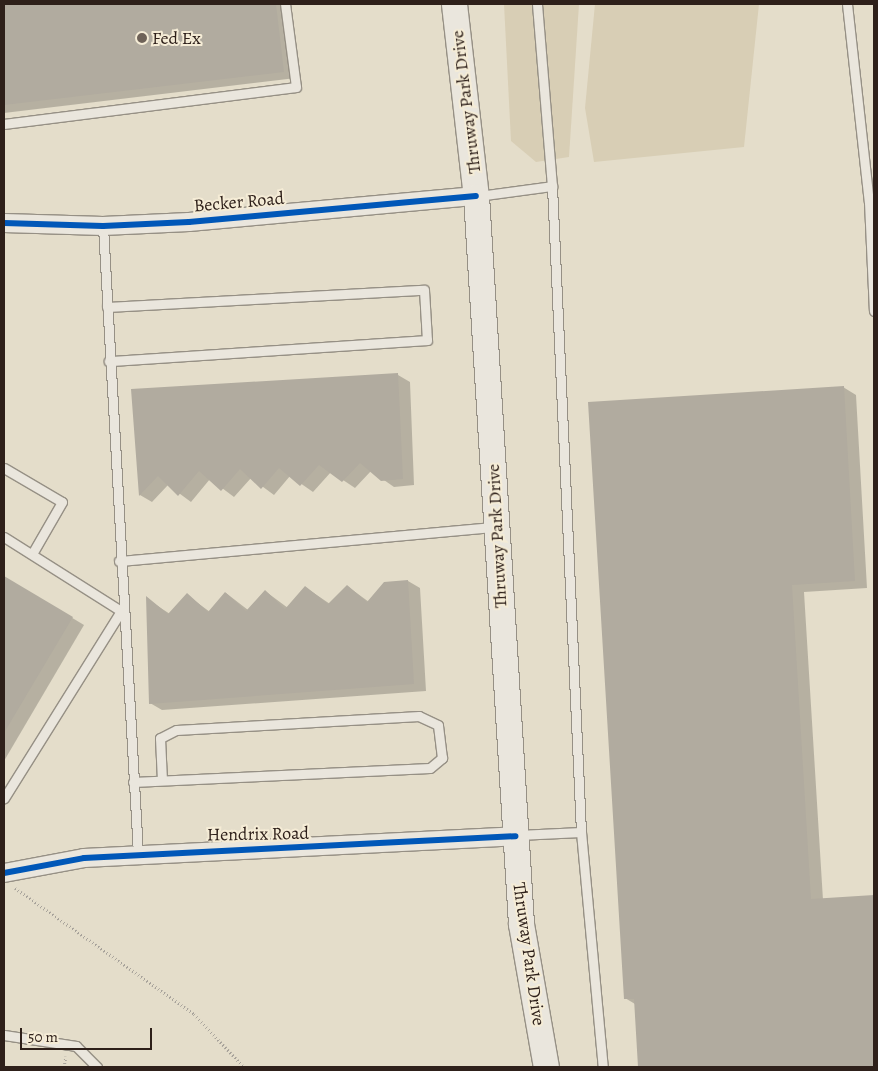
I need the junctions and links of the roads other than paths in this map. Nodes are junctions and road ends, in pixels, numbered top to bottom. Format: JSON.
{"nodes":[{"id":1,"x":285,"y":4,"type":"edge"},
{"id":2,"x":454,"y":4,"type":"edge"},
{"id":3,"x":537,"y":4,"type":"edge"},
{"id":4,"x":848,"y":4,"type":"edge"},
{"id":5,"x":4,"y":124,"type":"edge"},
{"id":6,"x":552,"y":186,"type":"junction"},
{"id":7,"x":476,"y":196,"type":"junction"},
{"id":8,"x":4,"y":223,"type":"edge"},
{"id":9,"x":102,"y":226,"type":"junction"},
{"id":10,"x":106,"y":307,"type":"junction"},
{"id":11,"x":874,"y":311,"type":"edge"},
{"id":12,"x":109,"y":361,"type":"junction"},
{"id":13,"x":4,"y":468,"type":"edge"},
{"id":14,"x":496,"y":527,"type":"junction"},
{"id":15,"x":4,"y":537,"type":"edge"},
{"id":16,"x":32,"y":554,"type":"junction"},
{"id":17,"x":119,"y":561,"type":"junction"},
{"id":18,"x":121,"y":611,"type":"junction"},
{"id":19,"x":162,"y":780,"type":"junction"},
{"id":20,"x":134,"y":782,"type":"junction"},
{"id":21,"x":4,"y":798,"type":"edge"},
{"id":22,"x":581,"y":832,"type":"junction"},
{"id":23,"x":515,"y":836,"type":"junction"},
{"id":24,"x":138,"y":854,"type":"junction"},
{"id":25,"x":8,"y":878,"type":"edge"},
{"id":26,"x":4,"y":1035,"type":"edge"},
{"id":27,"x":97,"y":1067,"type":"edge"},
{"id":28,"x":546,"y":1067,"type":"edge"},
{"id":29,"x":603,"y":1067,"type":"edge"}],
"edges":[{"from":1,"to":5,"type":"lane"},
{"from":2,"to":7,"type":"main road","name":"Thruway Park Drive"},
{"from":3,"to":6,"type":"lane"},
{"from":4,"to":11,"type":"lane"},
{"from":6,"to":7,"type":"lane"},
{"from":6,"to":22,"type":"lane"},
{"from":7,"to":9,"type":"street","name":"Becker Road"},
{"from":7,"to":14,"type":"main road","name":"Thruway Park Drive"},
{"from":8,"to":9,"type":"street","name":"Becker Road"},
{"from":9,"to":10,"type":"lane"},
{"from":10,"to":12,"type":"lane"},
{"from":10,"to":12,"type":"lane"},
{"from":12,"to":17,"type":"lane"},
{"from":13,"to":16,"type":"lane"},
{"from":14,"to":17,"type":"lane"},
{"from":14,"to":23,"type":"main road","name":"Thruway Park Drive"},
{"from":15,"to":16,"type":"lane"},
{"from":16,"to":18,"type":"lane"},
{"from":17,"to":18,"type":"lane"},
{"from":18,"to":20,"type":"lane"},
{"from":18,"to":21,"type":"lane"},
{"from":19,"to":19,"type":"lane"},
{"from":19,"to":20,"type":"lane"},
{"from":20,"to":24,"type":"lane"},
{"from":22,"to":23,"type":"lane"},
{"from":22,"to":29,"type":"lane"},
{"from":23,"to":24,"type":"street","name":"Hendrix Road"},
{"from":23,"to":28,"type":"main road","name":"Thruway Park Drive"},
{"from":24,"to":25,"type":"street","name":"Hendrix Road"},
{"from":26,"to":27,"type":"lane"}]}
